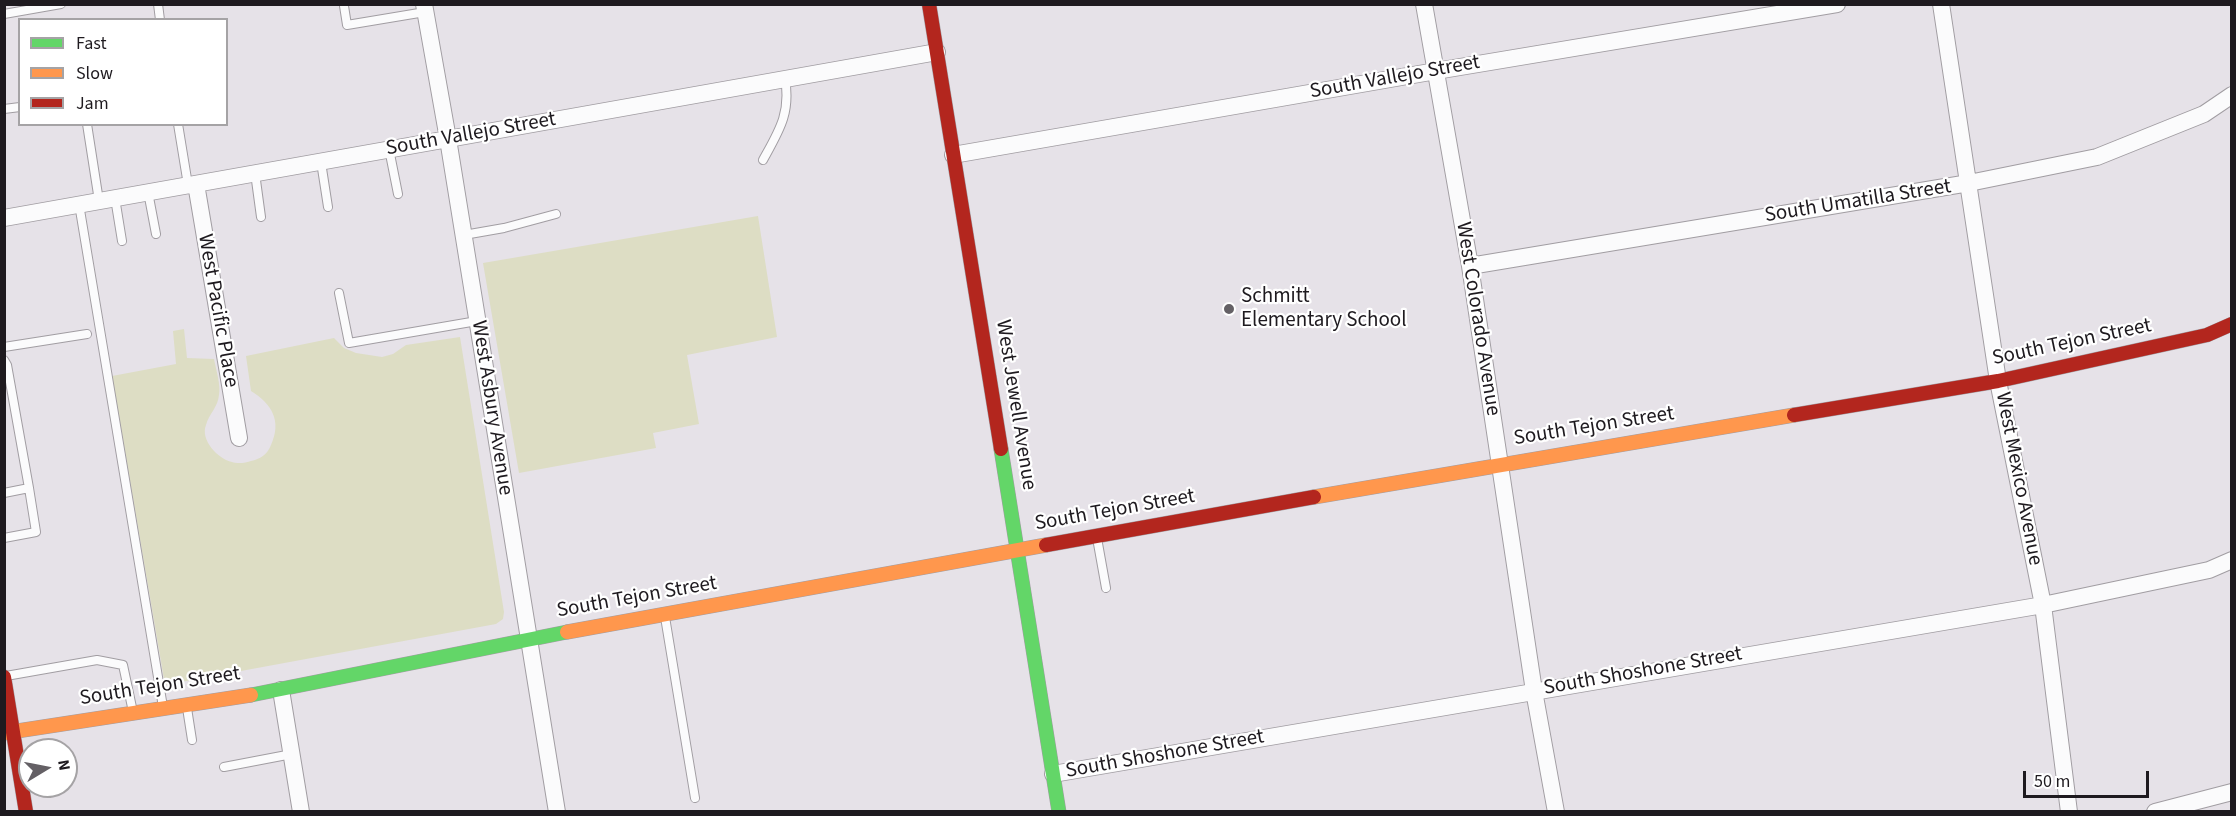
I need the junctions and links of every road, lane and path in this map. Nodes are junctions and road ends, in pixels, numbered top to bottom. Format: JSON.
{"nodes":[{"id":1,"x":61,"y":4,"type":"edge"},
{"id":2,"x":929,"y":4,"type":"edge"},
{"id":3,"x":1424,"y":4,"type":"edge"},
{"id":4,"x":1837,"y":4,"type":"edge"},
{"id":5,"x":1941,"y":4,"type":"edge"},
{"id":6,"x":344,"y":6,"type":"dead end"},
{"id":7,"x":425,"y":8,"type":"edge"},
{"id":8,"x":4,"y":14,"type":"edge"},
{"id":9,"x":937,"y":52,"type":"junction"},
{"id":10,"x":1436,"y":71,"type":"junction"},
{"id":11,"x":785,"y":79,"type":"junction"},
{"id":12,"x":2232,"y":95,"type":"edge"},
{"id":13,"x":88,"y":126,"type":"edge"},
{"id":14,"x":178,"y":126,"type":"edge"},
{"id":15,"x":448,"y":139,"type":"junction"},
{"id":16,"x":389,"y":149,"type":"junction"},
{"id":17,"x":953,"y":155,"type":"junction"},
{"id":18,"x":763,"y":160,"type":"dead end"},
{"id":19,"x":321,"y":162,"type":"junction"},
{"id":20,"x":255,"y":173,"type":"junction"},
{"id":21,"x":1969,"y":183,"type":"junction"},
{"id":22,"x":192,"y":184,"type":"junction"},
{"id":23,"x":148,"y":192,"type":"junction"},
{"id":24,"x":398,"y":194,"type":"dead end"},
{"id":25,"x":107,"y":199,"type":"junction"},
{"id":26,"x":79,"y":204,"type":"junction"},
{"id":27,"x":328,"y":207,"type":"dead end"},
{"id":28,"x":556,"y":214,"type":"dead end"},
{"id":29,"x":261,"y":217,"type":"dead end"},
{"id":30,"x":4,"y":218,"type":"edge"},
{"id":31,"x":156,"y":234,"type":"dead end"},
{"id":32,"x":464,"y":235,"type":"junction"},
{"id":33,"x":122,"y":241,"type":"dead end"},
{"id":34,"x":1470,"y":266,"type":"junction"},
{"id":35,"x":339,"y":293,"type":"dead end"},
{"id":36,"x":477,"y":321,"type":"junction"},
{"id":37,"x":2232,"y":324,"type":"edge"},
{"id":38,"x":87,"y":334,"type":"dead end"},
{"id":39,"x":4,"y":348,"type":"edge"},
{"id":40,"x":4,"y":360,"type":"edge"},
{"id":41,"x":1998,"y":381,"type":"junction"},
{"id":42,"x":239,"y":438,"type":"dead end"},
{"id":43,"x":1500,"y":464,"type":"junction"},
{"id":44,"x":29,"y":488,"type":"junction"},
{"id":45,"x":4,"y":493,"type":"edge"},
{"id":46,"x":1096,"y":536,"type":"junction"},
{"id":47,"x":4,"y":538,"type":"edge"},
{"id":48,"x":1017,"y":550,"type":"junction"},
{"id":49,"x":2232,"y":560,"type":"edge"},
{"id":50,"x":1106,"y":588,"type":"dead end"},
{"id":51,"x":2043,"y":605,"type":"junction"},
{"id":52,"x":664,"y":614,"type":"junction"},
{"id":53,"x":529,"y":639,"type":"junction"},
{"id":54,"x":4,"y":677,"type":"edge"},
{"id":55,"x":281,"y":690,"type":"junction"},
{"id":56,"x":1534,"y":691,"type":"junction"},
{"id":57,"x":186,"y":705,"type":"junction"},
{"id":58,"x":163,"y":708,"type":"junction"},
{"id":59,"x":133,"y":713,"type":"junction"},
{"id":60,"x":9,"y":732,"type":"edge"},
{"id":61,"x":192,"y":740,"type":"dead end"},
{"id":62,"x":292,"y":754,"type":"junction"},
{"id":63,"x":224,"y":767,"type":"dead end"},
{"id":64,"x":1053,"y":774,"type":"junction"},
{"id":65,"x":2232,"y":792,"type":"edge"},
{"id":66,"x":695,"y":798,"type":"dead end"},
{"id":67,"x":27,"y":812,"type":"edge"},
{"id":68,"x":301,"y":812,"type":"edge"},
{"id":69,"x":556,"y":812,"type":"edge"},
{"id":70,"x":1059,"y":812,"type":"edge"},
{"id":71,"x":1556,"y":812,"type":"edge"},
{"id":72,"x":2069,"y":812,"type":"edge"},
{"id":73,"x":2155,"y":812,"type":"edge"}],
"edges":[{"from":1,"to":8,"type":"lane"},
{"from":2,"to":9,"type":"street","name":"West Jewell Avenue"},
{"from":3,"to":10,"type":"street","name":"West Colorado Avenue"},
{"from":4,"to":10,"type":"street","name":"South Vallejo Street"},
{"from":5,"to":21,"type":"street","name":"West Mexico Avenue"},
{"from":6,"to":7,"type":"lane"},
{"from":7,"to":15,"type":"street","name":"West Asbury Avenue"},
{"from":9,"to":11,"type":"street","name":"South Vallejo Street"},
{"from":9,"to":17,"type":"street","name":"West Jewell Avenue"},
{"from":10,"to":17,"type":"street","name":"South Vallejo Street"},
{"from":10,"to":34,"type":"street","name":"West Colorado Avenue"},
{"from":11,"to":15,"type":"street","name":"South Vallejo Street"},
{"from":11,"to":18,"type":"lane"},
{"from":12,"to":21,"type":"street","name":"South Umatilla Street"},
{"from":13,"to":25,"type":"lane"},
{"from":14,"to":22,"type":"lane"},
{"from":15,"to":16,"type":"street","name":"South Vallejo Street"},
{"from":15,"to":32,"type":"street","name":"West Asbury Avenue"},
{"from":16,"to":19,"type":"street","name":"South Vallejo Street"},
{"from":16,"to":24,"type":"lane"},
{"from":17,"to":48,"type":"street","name":"West Jewell Avenue"},
{"from":19,"to":20,"type":"street","name":"South Vallejo Street"},
{"from":19,"to":27,"type":"lane"},
{"from":20,"to":22,"type":"street","name":"South Vallejo Street"},
{"from":20,"to":29,"type":"lane"},
{"from":21,"to":34,"type":"street","name":"South Umatilla Street"},
{"from":21,"to":41,"type":"street","name":"West Mexico Avenue"},
{"from":22,"to":23,"type":"street","name":"South Vallejo Street"},
{"from":22,"to":42,"type":"street","name":"West Pacific Place"},
{"from":23,"to":25,"type":"street","name":"South Vallejo Street"},
{"from":23,"to":31,"type":"lane"},
{"from":25,"to":26,"type":"street","name":"South Vallejo Street"},
{"from":25,"to":33,"type":"lane"},
{"from":26,"to":30,"type":"street","name":"South Vallejo Street"},
{"from":26,"to":58,"type":"lane"},
{"from":28,"to":32,"type":"lane"},
{"from":32,"to":36,"type":"street","name":"West Asbury Avenue"},
{"from":34,"to":43,"type":"street","name":"West Colorado Avenue"},
{"from":35,"to":36,"type":"lane"},
{"from":36,"to":53,"type":"street","name":"West Asbury Avenue"},
{"from":37,"to":41,"type":"street","name":"South Tejon Street"},
{"from":38,"to":39,"type":"lane"},
{"from":40,"to":44,"type":"lane"},
{"from":41,"to":43,"type":"street","name":"South Tejon Street"},
{"from":41,"to":51,"type":"street","name":"West Mexico Avenue"},
{"from":43,"to":46,"type":"street","name":"South Tejon Street"},
{"from":43,"to":56,"type":"street","name":"West Colorado Avenue"},
{"from":44,"to":45,"type":"lane"},
{"from":44,"to":47,"type":"lane"},
{"from":46,"to":48,"type":"street","name":"South Tejon Street"},
{"from":46,"to":50,"type":"lane"},
{"from":48,"to":52,"type":"street","name":"South Tejon Street"},
{"from":48,"to":64,"type":"street","name":"West Jewell Avenue"},
{"from":49,"to":51,"type":"street","name":"South Shoshone Street"},
{"from":51,"to":56,"type":"street","name":"South Shoshone Street"},
{"from":51,"to":72,"type":"street","name":"West Mexico Avenue"},
{"from":52,"to":53,"type":"street","name":"South Tejon Street"},
{"from":52,"to":66,"type":"lane"},
{"from":53,"to":55,"type":"street","name":"South Tejon Street"},
{"from":53,"to":69,"type":"street","name":"West Asbury Avenue"},
{"from":54,"to":59,"type":"lane"},
{"from":54,"to":60,"type":"street"},
{"from":55,"to":57,"type":"street","name":"South Tejon Street"},
{"from":55,"to":62,"type":"street"},
{"from":56,"to":64,"type":"street","name":"South Shoshone Street"},
{"from":56,"to":71,"type":"street","name":"West Colorado Avenue"},
{"from":57,"to":58,"type":"street","name":"South Tejon Street"},
{"from":57,"to":61,"type":"lane"},
{"from":58,"to":59,"type":"street","name":"South Tejon Street"},
{"from":59,"to":60,"type":"street","name":"South Tejon Street"},
{"from":60,"to":67,"type":"street"},
{"from":62,"to":63,"type":"lane"},
{"from":62,"to":68,"type":"street"},
{"from":64,"to":70,"type":"street","name":"West Jewell Avenue"},
{"from":65,"to":73,"type":"street"}]}
